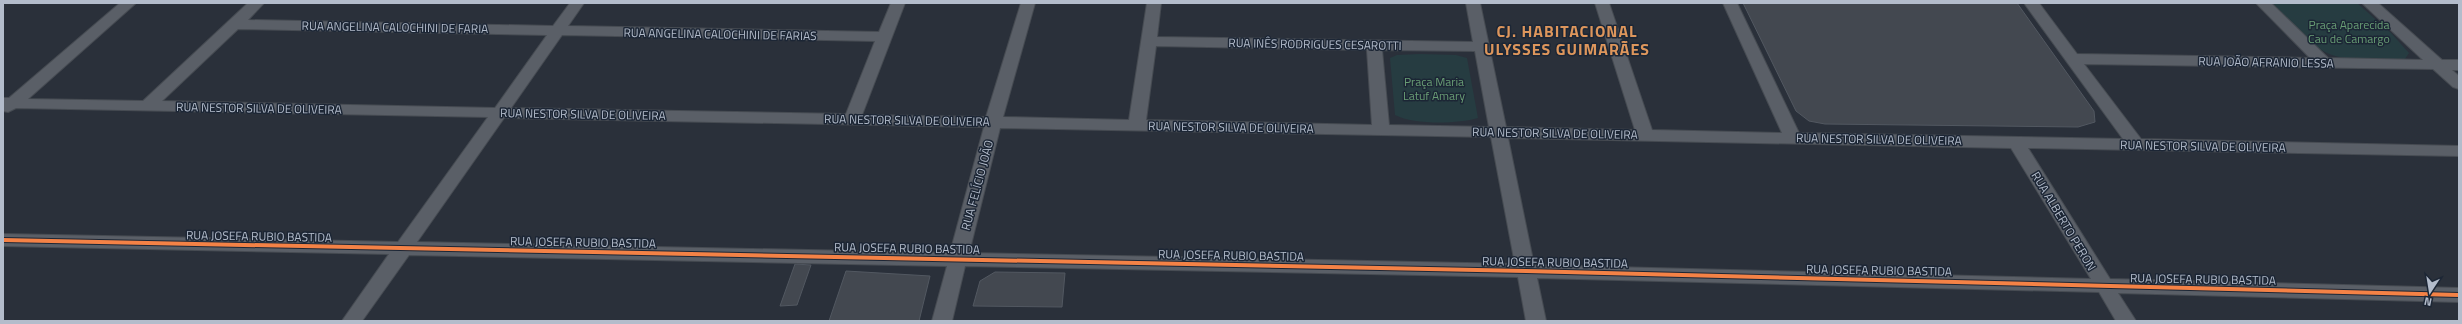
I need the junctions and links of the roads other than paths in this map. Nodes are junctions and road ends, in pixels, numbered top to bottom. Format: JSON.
{"nodes":[{"id":1,"x":129,"y":3,"type":"edge"},
{"id":2,"x":257,"y":3,"type":"edge"},
{"id":3,"x":577,"y":3,"type":"edge"},
{"id":4,"x":898,"y":3,"type":"edge"},
{"id":5,"x":1028,"y":3,"type":"edge"},
{"id":6,"x":1154,"y":3,"type":"edge"},
{"id":7,"x":1473,"y":3,"type":"edge"},
{"id":8,"x":1602,"y":3,"type":"edge"},
{"id":9,"x":1730,"y":3,"type":"edge"},
{"id":10,"x":2031,"y":3,"type":"edge"},
{"id":11,"x":2263,"y":3,"type":"edge"},
{"id":12,"x":2369,"y":3,"type":"edge"},
{"id":13,"x":234,"y":24,"type":"junction"},
{"id":14,"x":556,"y":31,"type":"junction"},
{"id":15,"x":885,"y":37,"type":"junction"},
{"id":16,"x":1150,"y":40,"type":"junction"},
{"id":17,"x":1374,"y":45,"type":"junction"},
{"id":18,"x":1481,"y":47,"type":"junction"},
{"id":19,"x":2072,"y":59,"type":"junction"},
{"id":20,"x":2324,"y":63,"type":"junction"},
{"id":21,"x":2438,"y":65,"type":"junction"},
{"id":22,"x":2459,"y":65,"type":"edge"},
{"id":23,"x":2459,"y":84,"type":"edge"},
{"id":24,"x":6,"y":106,"type":"edge"},
{"id":25,"x":147,"y":106,"type":"junction"},
{"id":26,"x":499,"y":112,"type":"junction"},
{"id":27,"x":852,"y":119,"type":"junction"},
{"id":28,"x":994,"y":122,"type":"junction"},
{"id":29,"x":1137,"y":124,"type":"junction"},
{"id":30,"x":1382,"y":130,"type":"junction"},
{"id":31,"x":1498,"y":132,"type":"junction"},
{"id":32,"x":1645,"y":135,"type":"junction"},
{"id":33,"x":1793,"y":138,"type":"junction"},
{"id":34,"x":2016,"y":142,"type":"junction"},
{"id":35,"x":2136,"y":145,"type":"junction"},
{"id":36,"x":2459,"y":151,"type":"edge"},
{"id":37,"x":3,"y":240,"type":"edge"},
{"id":38,"x":404,"y":249,"type":"junction"},
{"id":39,"x":958,"y":259,"type":"junction"},
{"id":40,"x":1526,"y":271,"type":"junction"},
{"id":41,"x":2104,"y":286,"type":"junction"},
{"id":42,"x":2459,"y":295,"type":"edge"},
{"id":43,"x":352,"y":321,"type":"edge"},
{"id":44,"x":942,"y":321,"type":"edge"},
{"id":45,"x":1536,"y":321,"type":"edge"},
{"id":46,"x":2126,"y":321,"type":"edge"}],
"edges":[{"from":1,"to":24,"type":"street"},
{"from":2,"to":13,"type":"street"},
{"from":3,"to":14,"type":"street"},
{"from":4,"to":15,"type":"street"},
{"from":5,"to":28,"type":"street","name":"RUA FELÍCIO JOÃO"},
{"from":6,"to":16,"type":"street"},
{"from":7,"to":18,"type":"street"},
{"from":8,"to":32,"type":"street"},
{"from":9,"to":33,"type":"street"},
{"from":10,"to":19,"type":"street"},
{"from":11,"to":20,"type":"street"},
{"from":12,"to":21,"type":"street"},
{"from":13,"to":14,"type":"street","name":"RUA ANGELINA CALOCHINI DE FARIA"},
{"from":13,"to":25,"type":"street"},
{"from":14,"to":15,"type":"street","name":"RUA ANGELINA CALOCHINI DE FARIAS"},
{"from":14,"to":26,"type":"street"},
{"from":15,"to":27,"type":"street"},
{"from":16,"to":17,"type":"street","name":"RUA INÊS RODRIGUES CESAROTTI"},
{"from":16,"to":29,"type":"street"},
{"from":17,"to":18,"type":"street","name":"RUA INÊS RODRIGUES CESAROTTI"},
{"from":17,"to":30,"type":"street"},
{"from":18,"to":31,"type":"street"},
{"from":19,"to":20,"type":"street","name":"RUA JOÃO AFRANIO LESSA"},
{"from":19,"to":35,"type":"street"},
{"from":20,"to":21,"type":"street","name":"RUA JOÃO AFRANIO LESSA"},
{"from":21,"to":22,"type":"street","name":"RUA JOÃO AFRANIO LESSA"},
{"from":21,"to":23,"type":"street"},
{"from":24,"to":25,"type":"street","name":"RUA NESTOR SILVA DE OLIVEIRA"},
{"from":25,"to":26,"type":"street","name":"RUA NESTOR SILVA DE OLIVEIRA"},
{"from":26,"to":27,"type":"street","name":"RUA NESTOR SILVA DE OLIVEIRA"},
{"from":26,"to":38,"type":"street"},
{"from":27,"to":28,"type":"street","name":"RUA NESTOR SILVA DE OLIVEIRA"},
{"from":28,"to":29,"type":"street","name":"RUA NESTOR SILVA DE OLIVEIRA"},
{"from":28,"to":39,"type":"street","name":"RUA FELÍCIO JOÃO"},
{"from":29,"to":30,"type":"street","name":"RUA NESTOR SILVA DE OLIVEIRA"},
{"from":30,"to":31,"type":"street","name":"RUA NESTOR SILVA DE OLIVEIRA"},
{"from":31,"to":32,"type":"street","name":"RUA NESTOR SILVA DE OLIVEIRA"},
{"from":31,"to":40,"type":"street"},
{"from":32,"to":33,"type":"street","name":"RUA NESTOR SILVA DE OLIVEIRA"},
{"from":33,"to":34,"type":"street","name":"RUA NESTOR SILVA DE OLIVEIRA"},
{"from":34,"to":35,"type":"street","name":"RUA NESTOR SILVA DE OLIVEIRA"},
{"from":34,"to":41,"type":"street","name":"RUA ALBERTO PERON"},
{"from":35,"to":36,"type":"street","name":"RUA NESTOR SILVA DE OLIVEIRA"},
{"from":37,"to":38,"type":"street","name":"RUA JOSEFA RUBIO BASTIDA"},
{"from":38,"to":39,"type":"street","name":"RUA JOSEFA RUBIO BASTIDA"},
{"from":38,"to":43,"type":"street"},
{"from":39,"to":40,"type":"street","name":"RUA JOSEFA RUBIO BASTIDA"},
{"from":39,"to":44,"type":"street","name":"RUA FELÍCIO JOÃO"},
{"from":40,"to":41,"type":"street","name":"RUA JOSEFA RUBIO BASTIDA"},
{"from":40,"to":45,"type":"street"},
{"from":41,"to":42,"type":"street","name":"RUA JOSEFA RUBIO BASTIDA"},
{"from":41,"to":46,"type":"street","name":"RUA ALBERTO PERON"}]}
